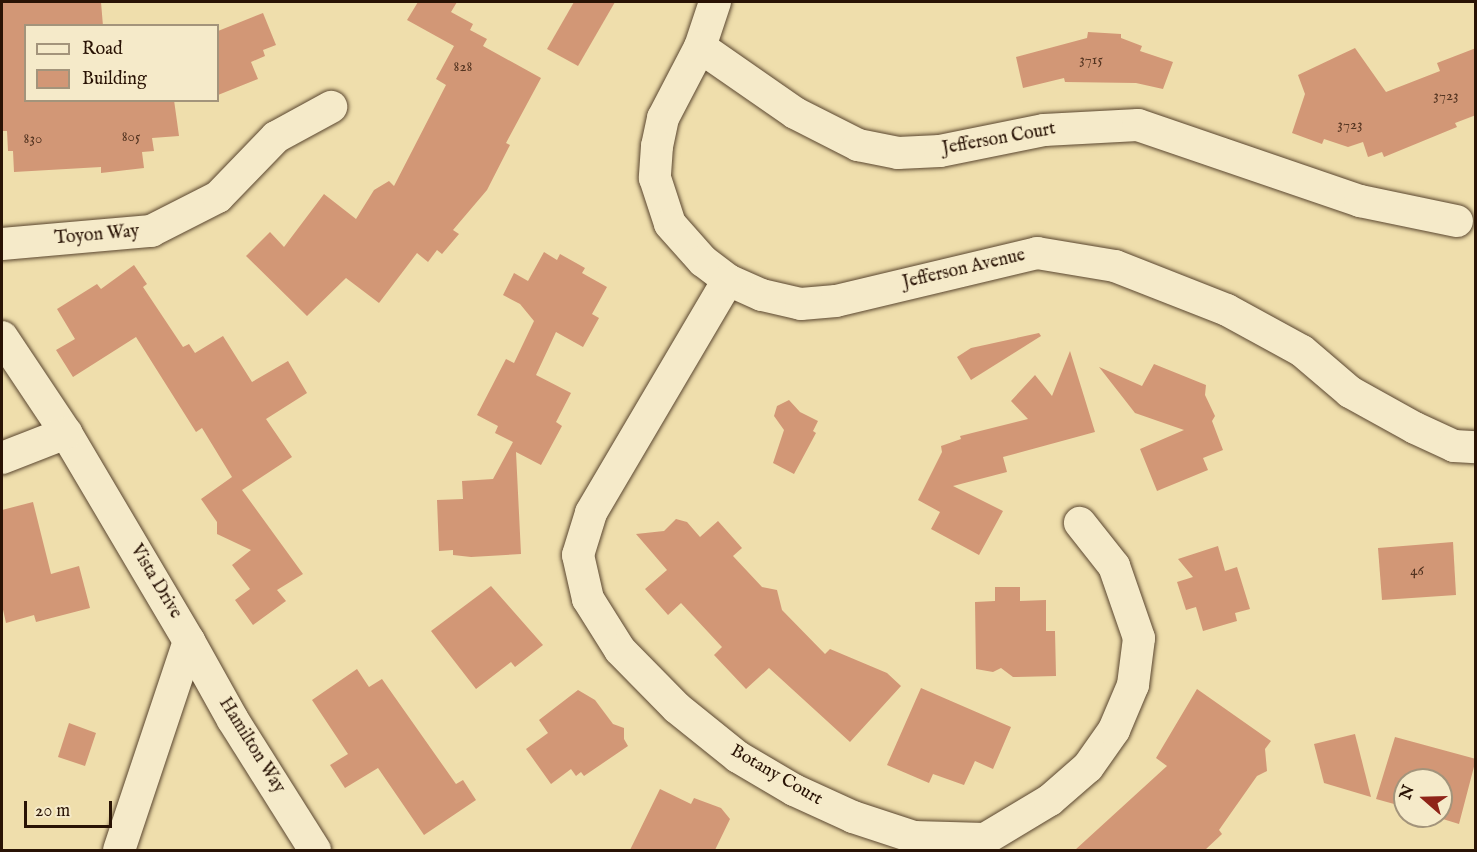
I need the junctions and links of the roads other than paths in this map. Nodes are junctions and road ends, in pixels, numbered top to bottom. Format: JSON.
{"nodes":[{"id":1,"x":715,"y":2,"type":"edge"},
{"id":2,"x":700,"y":47,"type":"junction"},
{"id":3,"x":331,"y":107,"type":"dead end"},
{"id":4,"x":1457,"y":220,"type":"dead end"},
{"id":5,"x":2,"y":244,"type":"edge"},
{"id":6,"x":728,"y":280,"type":"junction"},
{"id":7,"x":2,"y":337,"type":"edge"},
{"id":8,"x":66,"y":432,"type":"junction"},
{"id":9,"x":1476,"y":447,"type":"edge"},
{"id":10,"x":2,"y":458,"type":"edge"},
{"id":11,"x":1080,"y":523,"type":"dead end"},
{"id":12,"x":189,"y":641,"type":"junction"},
{"id":13,"x":119,"y":850,"type":"edge"},
{"id":14,"x":315,"y":850,"type":"edge"}],
"edges":[{"from":1,"to":2,"type":"street","name":"Jefferson Avenue"},
{"from":2,"to":4,"type":"street","name":"Jefferson Court"},
{"from":2,"to":6,"type":"street","name":"Jefferson Avenue"},
{"from":3,"to":5,"type":"street","name":"Toyon Way"},
{"from":6,"to":9,"type":"street","name":"Jefferson Avenue"},
{"from":6,"to":11,"type":"street","name":"Botany Court"},
{"from":7,"to":8,"type":"street","name":"Vista Drive"},
{"from":8,"to":10,"type":"street"},
{"from":8,"to":12,"type":"street","name":"Vista Drive"},
{"from":12,"to":13,"type":"street","name":"Vista Drive"},
{"from":12,"to":14,"type":"street","name":"Hamilton Way"}]}
